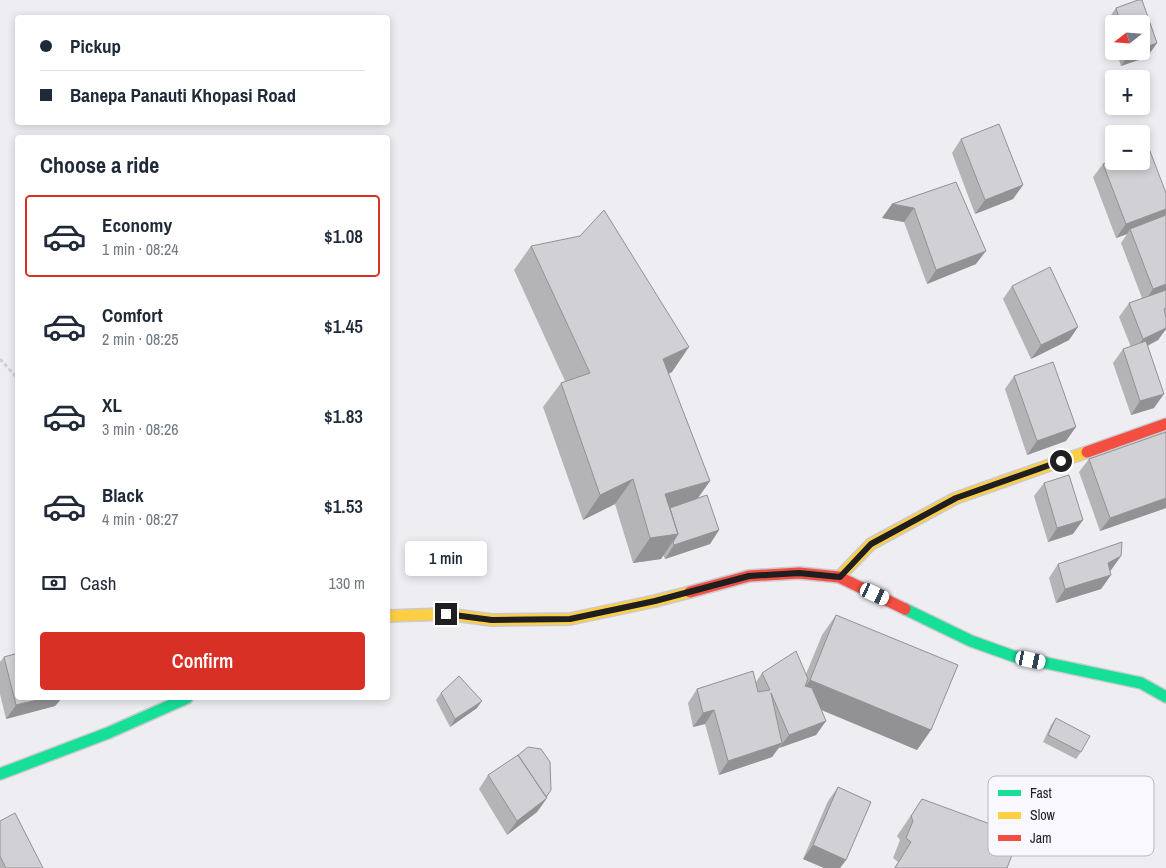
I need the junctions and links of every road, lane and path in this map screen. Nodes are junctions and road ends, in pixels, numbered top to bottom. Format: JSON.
{"nodes":[{"id":1,"x":0,"y":359,"type":"edge"},
{"id":2,"x":15,"y":376,"type":"edge"},
{"id":3,"x":1166,"y":424,"type":"edge"},
{"id":4,"x":840,"y":577,"type":"junction"},
{"id":5,"x":390,"y":616,"type":"edge"},
{"id":6,"x":1166,"y":697,"type":"edge"},
{"id":7,"x":183,"y":700,"type":"edge"},
{"id":8,"x":0,"y":774,"type":"edge"}],
"edges":[{"from":1,"to":2,"type":"path"},
{"from":3,"to":4,"type":"main road"},
{"from":4,"to":5,"type":"main road"},
{"from":4,"to":6,"type":"main road"},
{"from":7,"to":8,"type":"main road"}]}
